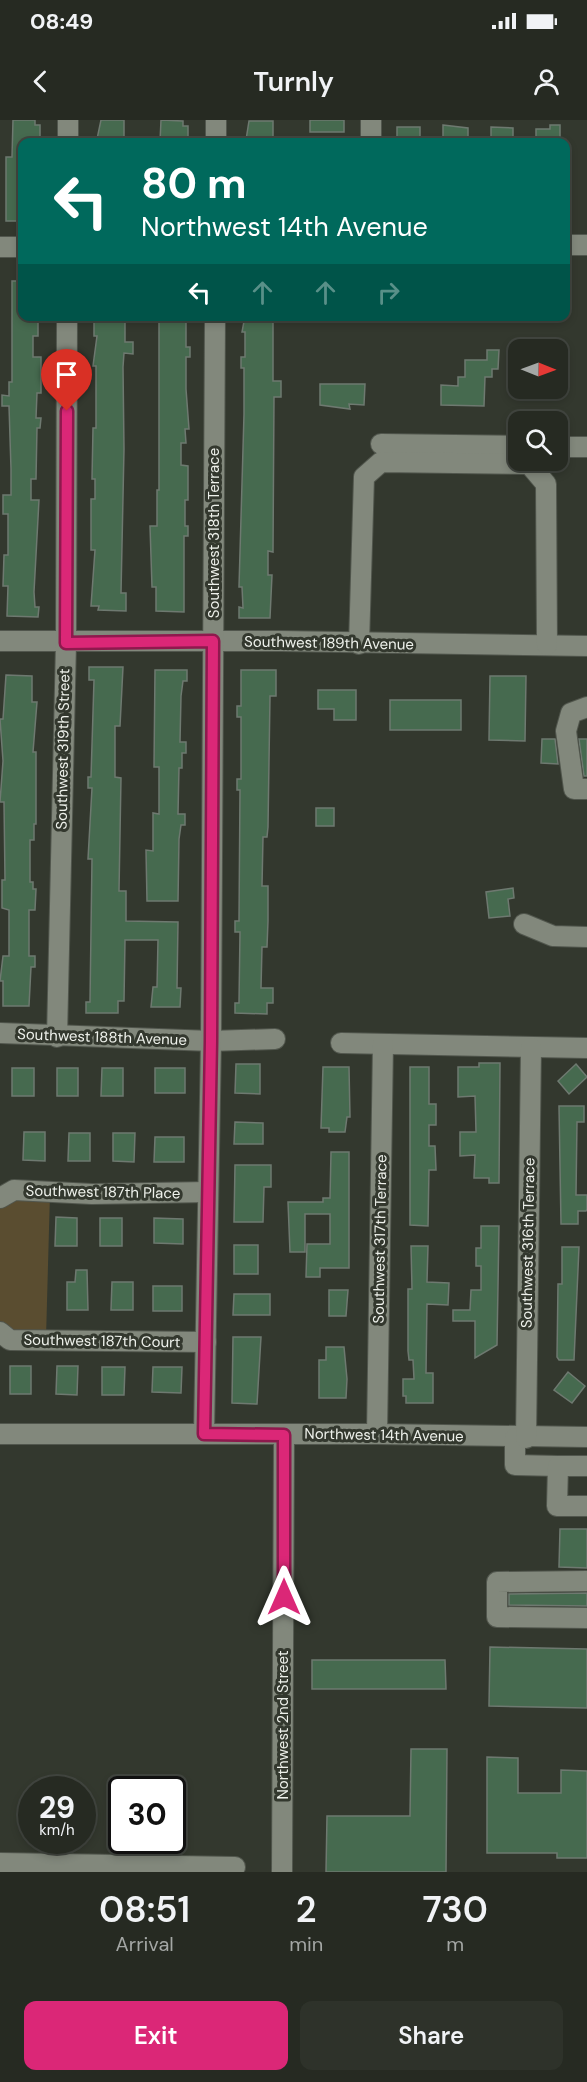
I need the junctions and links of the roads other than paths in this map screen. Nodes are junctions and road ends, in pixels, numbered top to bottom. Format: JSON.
{"nodes":[{"id":1,"x":68,"y":120,"type":"edge"},
{"id":2,"x":216,"y":120,"type":"edge"},
{"id":3,"x":371,"y":120,"type":"edge"},
{"id":4,"x":68,"y":138,"type":"edge"},
{"id":5,"x":216,"y":138,"type":"edge"},
{"id":6,"x":371,"y":138,"type":"edge"},
{"id":7,"x":570,"y":245,"type":"edge"},
{"id":8,"x":587,"y":245,"type":"edge"},
{"id":9,"x":0,"y":247,"type":"edge"},
{"id":10,"x":18,"y":247,"type":"edge"},
{"id":11,"x":67,"y":321,"type":"edge"},
{"id":12,"x":215,"y":321,"type":"edge"},
{"id":13,"x":381,"y":444,"type":"dead end"},
{"id":14,"x":508,"y":446,"type":"edge"},
{"id":15,"x":568,"y":447,"type":"edge"},
{"id":16,"x":587,"y":447,"type":"edge"},
{"id":17,"x":0,"y":641,"type":"edge"},
{"id":18,"x":213,"y":641,"type":"junction"},
{"id":19,"x":66,"y":643,"type":"junction"},
{"id":20,"x":359,"y":644,"type":"junction"},
{"id":21,"x":547,"y":645,"type":"junction"},
{"id":22,"x":587,"y":646,"type":"edge"},
{"id":23,"x":587,"y":707,"type":"edge"},
{"id":24,"x":587,"y":789,"type":"edge"},
{"id":25,"x":524,"y":924,"type":"dead end"},
{"id":26,"x":587,"y":937,"type":"edge"},
{"id":27,"x":0,"y":1033,"type":"edge"},
{"id":28,"x":57,"y":1037,"type":"junction"},
{"id":29,"x":275,"y":1039,"type":"dead end"},
{"id":30,"x":211,"y":1041,"type":"junction"},
{"id":31,"x":341,"y":1043,"type":"dead end"},
{"id":32,"x":383,"y":1044,"type":"junction"},
{"id":33,"x":531,"y":1048,"type":"junction"},
{"id":34,"x":587,"y":1048,"type":"edge"},
{"id":35,"x":208,"y":1192,"type":"junction"},
{"id":36,"x":0,"y":1198,"type":"edge"},
{"id":37,"x":0,"y":1332,"type":"edge"},
{"id":38,"x":206,"y":1342,"type":"junction"},
{"id":39,"x":0,"y":1434,"type":"edge"},
{"id":40,"x":204,"y":1434,"type":"junction"},
{"id":41,"x":377,"y":1434,"type":"junction"},
{"id":42,"x":284,"y":1435,"type":"junction"},
{"id":43,"x":587,"y":1437,"type":"edge"},
{"id":44,"x":520,"y":1438,"type":"junction"},
{"id":45,"x":558,"y":1466,"type":"junction"},
{"id":46,"x":587,"y":1466,"type":"edge"},
{"id":47,"x":587,"y":1506,"type":"edge"},
{"id":48,"x":587,"y":1581,"type":"edge"},
{"id":49,"x":587,"y":1618,"type":"edge"},
{"id":50,"x":0,"y":1863,"type":"edge"},
{"id":51,"x":235,"y":1868,"type":"dead end"},
{"id":52,"x":282,"y":1872,"type":"edge"}],
"edges":[{"from":1,"to":4,"type":"street"},
{"from":2,"to":5,"type":"street"},
{"from":3,"to":6,"type":"street"},
{"from":7,"to":8,"type":"street"},
{"from":9,"to":10,"type":"street"},
{"from":11,"to":19,"type":"street","name":"Southwest 319th Street"},
{"from":12,"to":18,"type":"street","name":"Southwest 318th Terrace"},
{"from":13,"to":14,"type":"street"},
{"from":15,"to":16,"type":"street"},
{"from":17,"to":19,"type":"street","name":"Southwest 189th Avenue"},
{"from":18,"to":19,"type":"street","name":"Southwest 189th Avenue"},
{"from":18,"to":20,"type":"street","name":"Southwest 189th Avenue"},
{"from":18,"to":30,"type":"street","name":"Southwest 318th Terrace"},
{"from":19,"to":28,"type":"street","name":"Southwest 319th Street"},
{"from":20,"to":21,"type":"street","name":"Southwest 189th Avenue"},
{"from":20,"to":21,"type":"street"},
{"from":21,"to":22,"type":"street","name":"Southwest 189th Avenue"},
{"from":23,"to":24,"type":"street"},
{"from":25,"to":26,"type":"street"},
{"from":27,"to":28,"type":"street","name":"Southwest 188th Avenue"},
{"from":28,"to":30,"type":"street","name":"Southwest 188th Avenue"},
{"from":29,"to":30,"type":"street","name":"Southwest 188th Avenue"},
{"from":30,"to":35,"type":"street","name":"Southwest 318th Terrace"},
{"from":31,"to":32,"type":"street"},
{"from":32,"to":33,"type":"street"},
{"from":32,"to":41,"type":"street","name":"Southwest 317th Terrace"},
{"from":33,"to":34,"type":"street"},
{"from":33,"to":44,"type":"street","name":"Southwest 316th Terrace"},
{"from":35,"to":36,"type":"street","name":"Southwest 187th Place"},
{"from":35,"to":38,"type":"street","name":"Southwest 318th Terrace"},
{"from":37,"to":38,"type":"street","name":"Southwest 187th Court"},
{"from":38,"to":40,"type":"street","name":"Southwest 318th Terrace"},
{"from":39,"to":40,"type":"street","name":"Northwest 14th Avenue"},
{"from":40,"to":42,"type":"street","name":"Northwest 14th Avenue"},
{"from":41,"to":42,"type":"street","name":"Northwest 14th Avenue"},
{"from":41,"to":44,"type":"street","name":"Northwest 14th Avenue"},
{"from":42,"to":52,"type":"street","name":"Northwest 2nd Street"},
{"from":43,"to":44,"type":"street","name":"Northwest 14th Avenue"},
{"from":44,"to":45,"type":"street","name":"Southwest 316th Terrace"},
{"from":45,"to":46,"type":"street"},
{"from":45,"to":47,"type":"street"},
{"from":48,"to":49,"type":"street"},
{"from":50,"to":51,"type":"street"}]}
